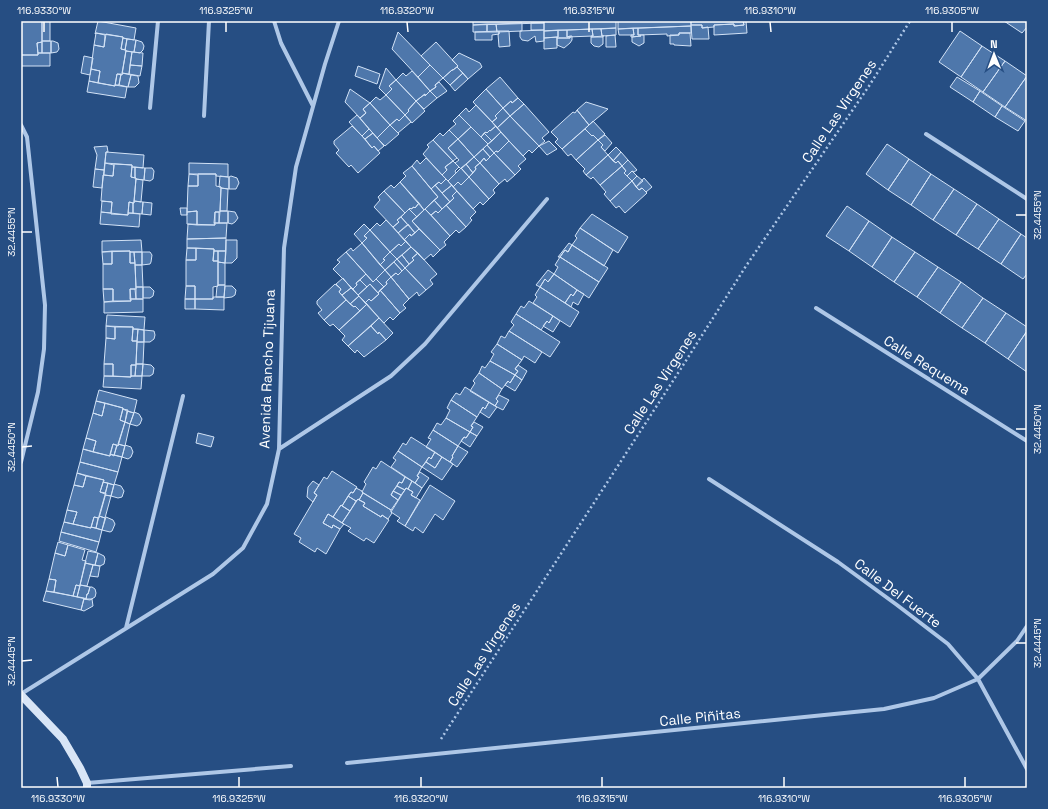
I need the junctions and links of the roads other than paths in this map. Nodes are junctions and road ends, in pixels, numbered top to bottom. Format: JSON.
{"nodes":[{"id":1,"x":158,"y":21,"type":"edge"},
{"id":2,"x":209,"y":21,"type":"edge"},
{"id":3,"x":274,"y":21,"type":"edge"},
{"id":4,"x":339,"y":21,"type":"edge"},
{"id":5,"x":313,"y":106,"type":"junction"},
{"id":6,"x":150,"y":108,"type":"dead end"},
{"id":7,"x":204,"y":116,"type":"dead end"},
{"id":8,"x":21,"y":125,"type":"edge"},
{"id":9,"x":926,"y":134,"type":"dead end"},
{"id":10,"x":547,"y":199,"type":"dead end"},
{"id":11,"x":1027,"y":199,"type":"edge"},
{"id":12,"x":816,"y":308,"type":"dead end"},
{"id":13,"x":183,"y":396,"type":"dead end"},
{"id":14,"x":1027,"y":441,"type":"edge"},
{"id":15,"x":279,"y":449,"type":"junction"},
{"id":16,"x":21,"y":462,"type":"edge"},
{"id":17,"x":710,"y":479,"type":"dead end"},
{"id":18,"x":1027,"y":626,"type":"edge"},
{"id":19,"x":126,"y":628,"type":"junction"},
{"id":20,"x":978,"y":679,"type":"junction"},
{"id":21,"x":21,"y":694,"type":"edge"},
{"id":22,"x":347,"y":763,"type":"dead end"},
{"id":23,"x":291,"y":766,"type":"dead end"},
{"id":24,"x":1027,"y":769,"type":"edge"},
{"id":25,"x":87,"y":786,"type":"edge"}],
"edges":[{"from":1,"to":6,"type":"street"},
{"from":2,"to":7,"type":"street"},
{"from":3,"to":5,"type":"street"},
{"from":4,"to":5,"type":"street","name":"Avenida Rancho Tijuana"},
{"from":5,"to":15,"type":"street","name":"Avenida Rancho Tijuana"},
{"from":8,"to":16,"type":"street"},
{"from":9,"to":11,"type":"street"},
{"from":10,"to":15,"type":"street"},
{"from":12,"to":14,"type":"street","name":"Calle Requema"},
{"from":13,"to":19,"type":"street"},
{"from":15,"to":19,"type":"street","name":"Avenida Rancho Tijuana"},
{"from":17,"to":20,"type":"street","name":"Calle Del Fuerte"},
{"from":18,"to":20,"type":"street","name":"Calle Piñitas"},
{"from":19,"to":21,"type":"street","name":"Avenida Rancho Tijuana"},
{"from":20,"to":22,"type":"street","name":"Calle Piñitas"},
{"from":20,"to":24,"type":"street","name":"Calle Del Fuerte"},
{"from":21,"to":25,"type":"main road","name":"Avenida Rancho Tijuana"},
{"from":23,"to":25,"type":"street"}]}
